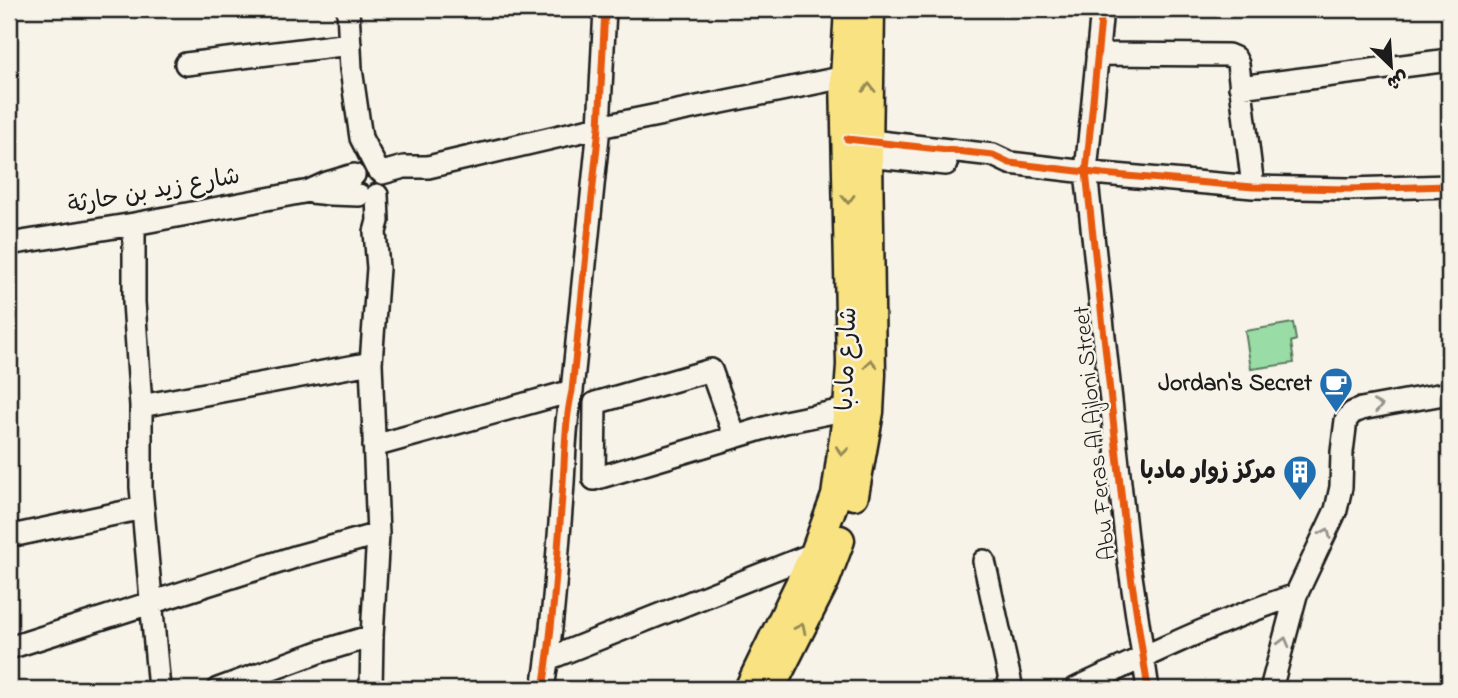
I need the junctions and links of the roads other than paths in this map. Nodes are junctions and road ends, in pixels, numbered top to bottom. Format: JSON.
{"nodes":[{"id":1,"x":348,"y":9,"type":"edge"},
{"id":2,"x":605,"y":9,"type":"edge"},
{"id":3,"x":1102,"y":9,"type":"edge"},
{"id":4,"x":867,"y":10,"type":"edge"},
{"id":5,"x":350,"y":44,"type":"junction"},
{"id":6,"x":1097,"y":54,"type":"junction"},
{"id":7,"x":1449,"y":60,"type":"edge"},
{"id":8,"x":186,"y":64,"type":"dead end"},
{"id":9,"x":845,"y":77,"type":"junction"},
{"id":10,"x":1240,"y":87,"type":"junction"},
{"id":11,"x":599,"y":127,"type":"junction"},
{"id":12,"x":858,"y":147,"type":"junction"},
{"id":13,"x":1086,"y":172,"type":"junction"},
{"id":14,"x":369,"y":183,"type":"junction"},
{"id":15,"x":1449,"y":186,"type":"edge"},
{"id":16,"x":1253,"y":187,"type":"junction"},
{"id":17,"x":134,"y":224,"type":"junction"},
{"id":18,"x":9,"y":244,"type":"edge"},
{"id":19,"x":371,"y":363,"type":"junction"},
{"id":20,"x":572,"y":391,"type":"junction"},
{"id":21,"x":1449,"y":393,"type":"edge"},
{"id":22,"x":141,"y":406,"type":"junction"},
{"id":23,"x":858,"y":410,"type":"junction"},
{"id":24,"x":567,"y":413,"type":"junction"},
{"id":25,"x":595,"y":413,"type":"junction"},
{"id":26,"x":735,"y":437,"type":"junction"},
{"id":27,"x":374,"y":446,"type":"junction"},
{"id":28,"x":143,"y":508,"type":"junction"},
{"id":29,"x":9,"y":534,"type":"edge"},
{"id":30,"x":378,"y":534,"type":"junction"},
{"id":31,"x":815,"y":553,"type":"junction"},
{"id":32,"x":984,"y":561,"type":"dead end"},
{"id":33,"x":1296,"y":595,"type":"junction"},
{"id":34,"x":151,"y":603,"type":"junction"},
{"id":35,"x":372,"y":636,"type":"junction"},
{"id":36,"x":9,"y":648,"type":"edge"},
{"id":37,"x":1143,"y":657,"type":"junction"},
{"id":38,"x":548,"y":659,"type":"junction"},
{"id":39,"x":159,"y":689,"type":"edge"},
{"id":40,"x":218,"y":689,"type":"edge"},
{"id":41,"x":371,"y":689,"type":"edge"},
{"id":42,"x":543,"y":689,"type":"edge"},
{"id":43,"x":749,"y":689,"type":"edge"},
{"id":44,"x":770,"y":689,"type":"edge"},
{"id":45,"x":1012,"y":689,"type":"edge"},
{"id":46,"x":1075,"y":689,"type":"edge"},
{"id":47,"x":1148,"y":689,"type":"edge"},
{"id":48,"x":1271,"y":689,"type":"edge"}],
"edges":[{"from":1,"to":5,"type":"street"},
{"from":2,"to":11,"type":"street"},
{"from":3,"to":6,"type":"street","name":"Abu Feras Al Ajloni Street"},
{"from":4,"to":9,"type":"main road","name":"شارع مادبا"},
{"from":12,"to":4,"type":"main road","name":"شارع مادبا","one_way":true},
{"from":5,"to":8,"type":"street"},
{"from":5,"to":14,"type":"street"},
{"from":6,"to":10,"type":"street"},
{"from":6,"to":13,"type":"street","name":"Abu Feras Al Ajloni Street"},
{"from":7,"to":10,"type":"street"},
{"from":9,"to":11,"type":"street","name":"شارع زيد بن حارثة"},
{"from":9,"to":12,"type":"main road","name":"شارع مادبا"},
{"from":10,"to":16,"type":"street"},
{"from":11,"to":14,"type":"street","name":"شارع زيد بن حارثة"},
{"from":11,"to":20,"type":"street"},
{"from":12,"to":13,"type":"street"},
{"from":12,"to":23,"type":"main road","name":"شارع مادبا"},
{"from":13,"to":16,"type":"street"},
{"from":13,"to":37,"type":"street","name":"Abu Feras Al Ajloni Street"},
{"from":14,"to":17,"type":"street","name":"شارع زيد بن حارثة"},
{"from":14,"to":19,"type":"street"},
{"from":15,"to":16,"type":"street"},
{"from":17,"to":18,"type":"street","name":"شارع زيد بن حارثة"},
{"from":17,"to":22,"type":"street"},
{"from":19,"to":22,"type":"street"},
{"from":19,"to":27,"type":"street"},
{"from":20,"to":24,"type":"street"},
{"from":20,"to":27,"type":"street"},
{"from":33,"to":21,"type":"street","one_way":true},
{"from":22,"to":28,"type":"street"},
{"from":23,"to":26,"type":"street"},
{"from":23,"to":31,"type":"main road","name":"شارع مادبا","one_way":true},
{"from":44,"to":23,"type":"main road","name":"شارع مادبا","one_way":true},
{"from":24,"to":25,"type":"street"},
{"from":24,"to":38,"type":"street"},
{"from":25,"to":26,"type":"street"},
{"from":25,"to":26,"type":"street"},
{"from":27,"to":30,"type":"street"},
{"from":28,"to":29,"type":"street"},
{"from":28,"to":34,"type":"street"},
{"from":30,"to":34,"type":"street"},
{"from":30,"to":35,"type":"street"},
{"from":31,"to":38,"type":"street"},
{"from":31,"to":43,"type":"main road","name":"شارع مادبا"},
{"from":32,"to":45,"type":"street"},
{"from":33,"to":37,"type":"street"},
{"from":48,"to":33,"type":"street","one_way":true},
{"from":34,"to":36,"type":"street"},
{"from":34,"to":39,"type":"street"},
{"from":35,"to":40,"type":"street"},
{"from":35,"to":41,"type":"street"},
{"from":37,"to":46,"type":"street"},
{"from":37,"to":47,"type":"street","name":"Abu Feras Al Ajloni Street"},
{"from":38,"to":42,"type":"street"}]}
